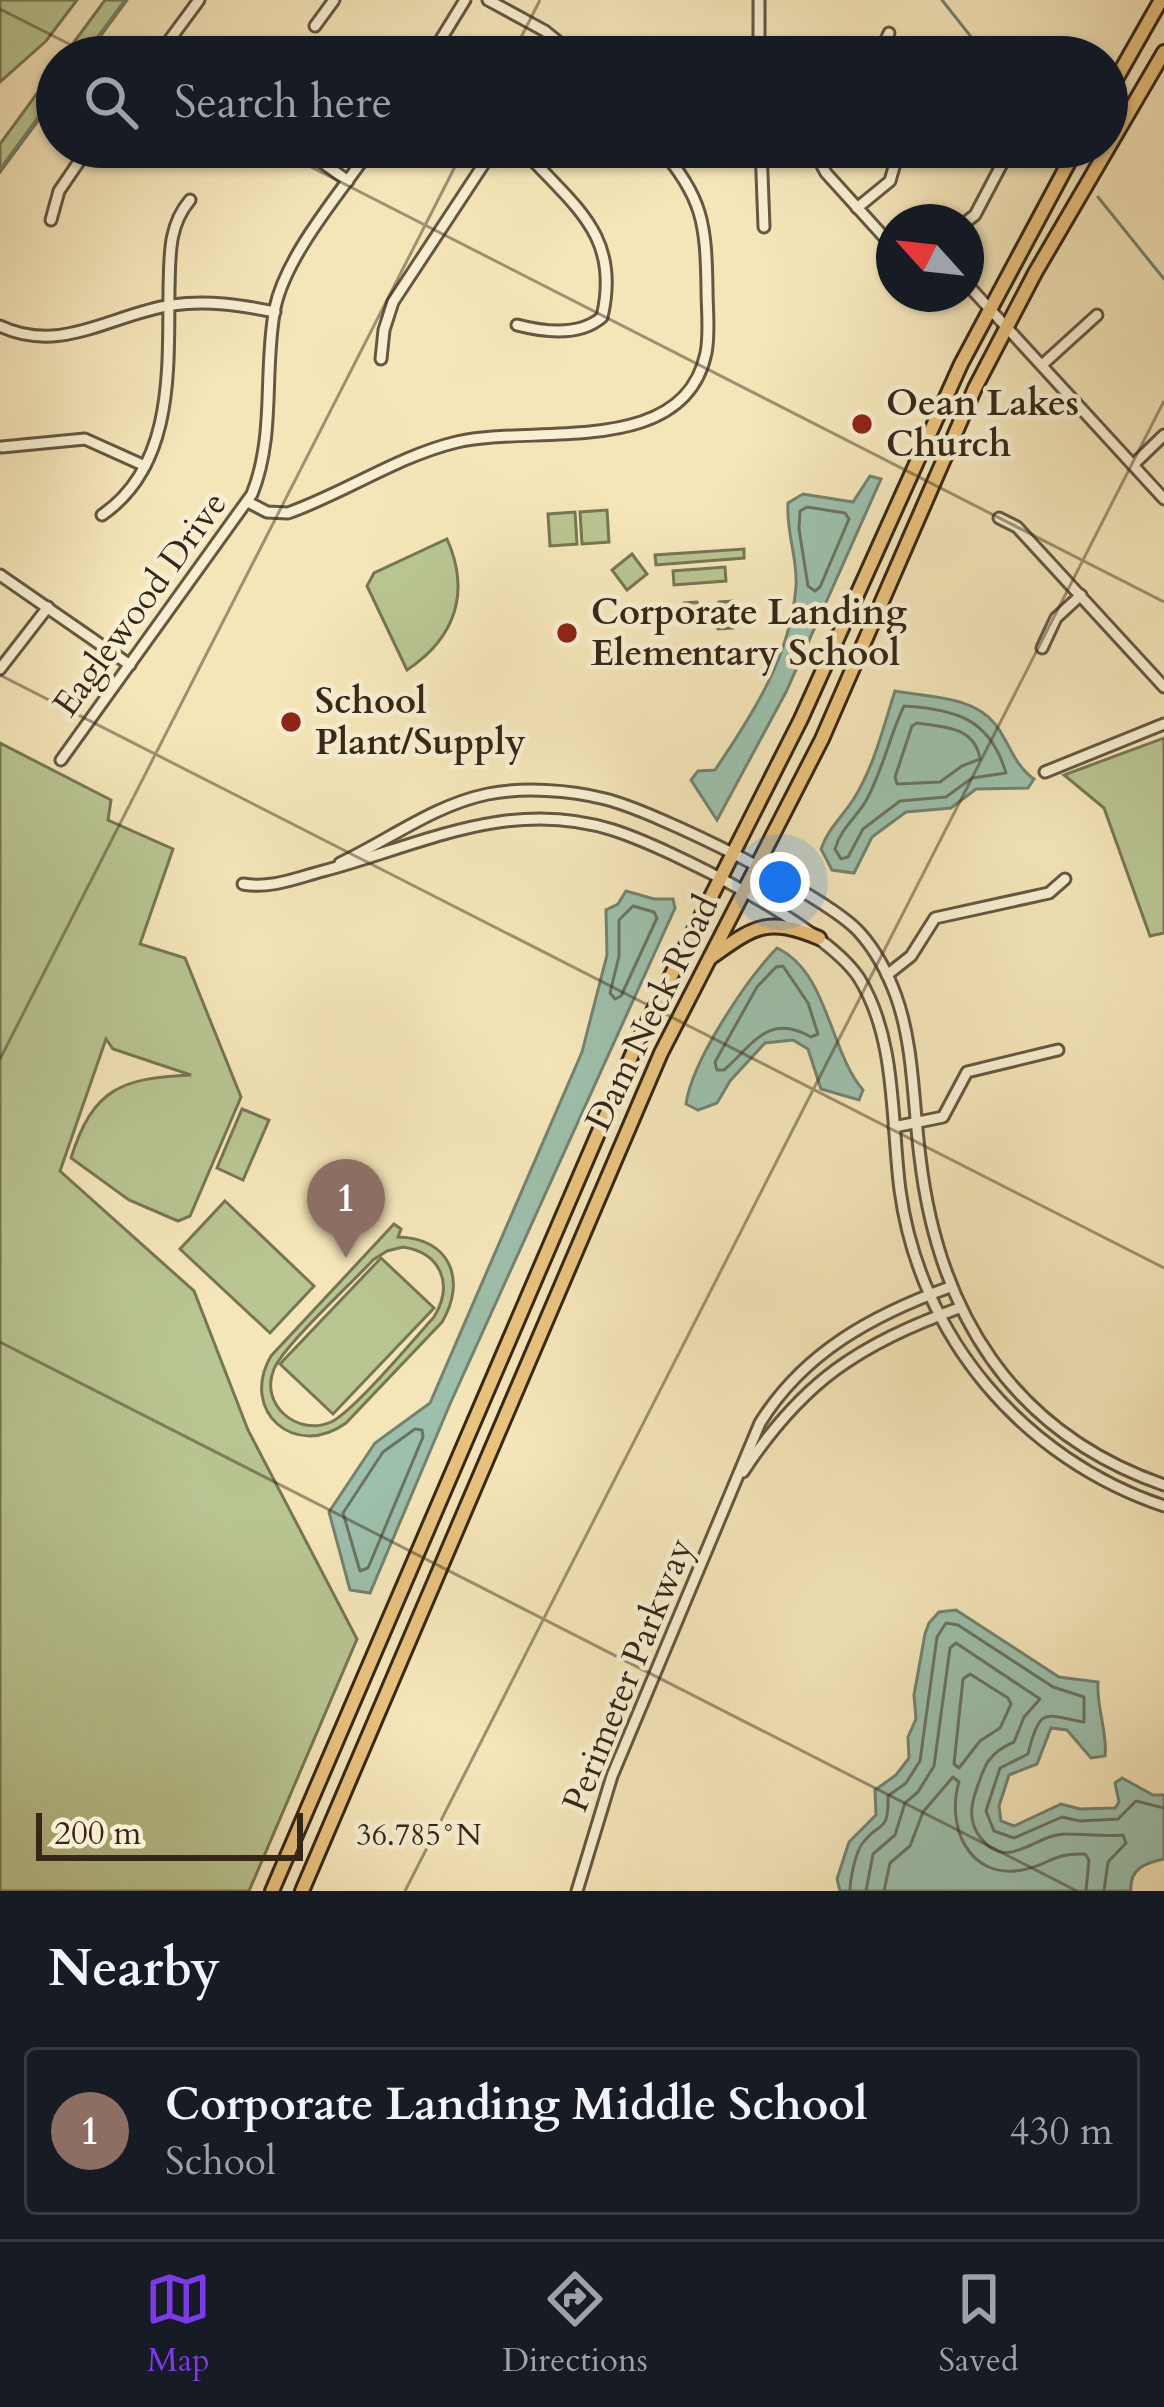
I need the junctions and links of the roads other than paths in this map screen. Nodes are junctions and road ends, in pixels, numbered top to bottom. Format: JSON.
{"nodes":[{"id":1,"x":200,"y":0,"type":"edge"},
{"id":2,"x":334,"y":0,"type":"edge"},
{"id":3,"x":465,"y":0,"type":"edge"},
{"id":4,"x":488,"y":0,"type":"edge"},
{"id":5,"x":759,"y":0,"type":"edge"},
{"id":6,"x":1161,"y":0,"type":"edge"},
{"id":7,"x":315,"y":26,"type":"dead end"},
{"id":8,"x":889,"y":33,"type":"dead end"},
{"id":9,"x":173,"y":36,"type":"edge"},
{"id":10,"x":443,"y":36,"type":"edge"},
{"id":11,"x":551,"y":36,"type":"edge"},
{"id":12,"x":758,"y":36,"type":"edge"},
{"id":13,"x":888,"y":36,"type":"edge"},
{"id":14,"x":1164,"y":52,"type":"edge"},
{"id":15,"x":1128,"y":59,"type":"edge"},
{"id":16,"x":1128,"y":113,"type":"edge"},
{"id":17,"x":75,"y":168,"type":"edge"},
{"id":18,"x":330,"y":168,"type":"edge"},
{"id":19,"x":357,"y":168,"type":"edge"},
{"id":20,"x":481,"y":168,"type":"edge"},
{"id":21,"x":540,"y":168,"type":"edge"},
{"id":22,"x":675,"y":168,"type":"edge"},
{"id":23,"x":761,"y":168,"type":"edge"},
{"id":24,"x":823,"y":168,"type":"edge"},
{"id":25,"x":894,"y":168,"type":"edge"},
{"id":26,"x":1000,"y":168,"type":"edge"},
{"id":27,"x":1066,"y":168,"type":"edge"},
{"id":28,"x":1097,"y":168,"type":"edge"},
{"id":29,"x":348,"y":182,"type":"junction"},
{"id":30,"x":190,"y":200,"type":"dead end"},
{"id":31,"x":981,"y":204,"type":"edge"},
{"id":32,"x":857,"y":208,"type":"junction"},
{"id":33,"x":51,"y":220,"type":"dead end"},
{"id":34,"x":764,"y":227,"type":"dead end"},
{"id":35,"x":876,"y":229,"type":"edge"},
{"id":36,"x":984,"y":303,"type":"edge"},
{"id":37,"x":169,"y":305,"type":"junction"},
{"id":38,"x":989,"y":308,"type":"junction"},
{"id":39,"x":275,"y":312,"type":"junction"},
{"id":40,"x":1097,"y":315,"type":"dead end"},
{"id":41,"x":517,"y":325,"type":"dead end"},
{"id":42,"x":0,"y":326,"type":"edge"},
{"id":43,"x":1007,"y":327,"type":"junction"},
{"id":44,"x":381,"y":359,"type":"dead end"},
{"id":45,"x":1042,"y":365,"type":"junction"},
{"id":46,"x":1164,"y":436,"type":"edge"},
{"id":47,"x":2,"y":447,"type":"edge"},
{"id":48,"x":1133,"y":465,"type":"junction"},
{"id":49,"x":145,"y":466,"type":"junction"},
{"id":50,"x":1164,"y":499,"type":"edge"},
{"id":51,"x":248,"y":502,"type":"junction"},
{"id":52,"x":102,"y":514,"type":"dead end"},
{"id":53,"x":999,"y":518,"type":"dead end"},
{"id":54,"x":0,"y":575,"type":"edge"},
{"id":55,"x":1081,"y":595,"type":"junction"},
{"id":56,"x":48,"y":607,"type":"junction"},
{"id":57,"x":1042,"y":648,"type":"dead end"},
{"id":58,"x":130,"y":665,"type":"junction"},
{"id":59,"x":0,"y":669,"type":"edge"},
{"id":60,"x":1164,"y":686,"type":"edge"},
{"id":61,"x":1164,"y":724,"type":"edge"},
{"id":62,"x":61,"y":760,"type":"dead end"},
{"id":63,"x":1045,"y":772,"type":"dead end"},
{"id":64,"x":732,"y":856,"type":"junction"},
{"id":65,"x":756,"y":868,"type":"junction"},
{"id":66,"x":319,"y":872,"type":"junction"},
{"id":67,"x":1065,"y":879,"type":"dead end"},
{"id":68,"x":719,"y":880,"type":"junction"},
{"id":69,"x":243,"y":884,"type":"dead end"},
{"id":70,"x":743,"y":893,"type":"junction"},
{"id":71,"x":819,"y":938,"type":"junction"},
{"id":72,"x":709,"y":958,"type":"junction"},
{"id":73,"x":887,"y":975,"type":"junction"},
{"id":74,"x":1058,"y":1050,"type":"dead end"},
{"id":75,"x":916,"y":1122,"type":"junction"},
{"id":76,"x":894,"y":1126,"type":"junction"},
{"id":77,"x":950,"y":1287,"type":"junction"},
{"id":78,"x":930,"y":1294,"type":"junction"},
{"id":79,"x":959,"y":1308,"type":"junction"},
{"id":80,"x":939,"y":1315,"type":"junction"},
{"id":81,"x":737,"y":1482,"type":"junction"},
{"id":82,"x":1164,"y":1485,"type":"edge"},
{"id":83,"x":1164,"y":1506,"type":"edge"},
{"id":84,"x":272,"y":1891,"type":"edge"},
{"id":85,"x":302,"y":1891,"type":"edge"},
{"id":86,"x":578,"y":1891,"type":"edge"}],
"edges":[{"from":1,"to":9,"type":"street"},
{"from":2,"to":7,"type":"street"},
{"from":3,"to":10,"type":"street"},
{"from":4,"to":11,"type":"street"},
{"from":5,"to":12,"type":"street"},
{"from":6,"to":15,"type":"main road"},
{"from":8,"to":13,"type":"street"},
{"from":14,"to":16,"type":"main road","name":"Dam Neck Road"},
{"from":17,"to":33,"type":"street"},
{"from":18,"to":29,"type":"street"},
{"from":19,"to":29,"type":"street","name":"Eaglewood Drive"},
{"from":20,"to":44,"type":"street"},
{"from":21,"to":41,"type":"street"},
{"from":22,"to":51,"type":"street"},
{"from":23,"to":34,"type":"street"},
{"from":24,"to":32,"type":"street"},
{"from":25,"to":32,"type":"street"},
{"from":26,"to":31,"type":"street"},
{"from":27,"to":38,"type":"main road","name":"Dam Neck Road"},
{"from":28,"to":43,"type":"main road","name":"Dam Neck Road"},
{"from":29,"to":39,"type":"street","name":"Eaglewood Drive"},
{"from":30,"to":37,"type":"street"},
{"from":32,"to":35,"type":"street"},
{"from":36,"to":38,"type":"street"},
{"from":37,"to":39,"type":"street"},
{"from":37,"to":42,"type":"street"},
{"from":37,"to":49,"type":"street"},
{"from":38,"to":43,"type":"street"},
{"from":38,"to":64,"type":"main road","name":"Dam Neck Road"},
{"from":39,"to":51,"type":"street","name":"Eaglewood Drive"},
{"from":40,"to":45,"type":"street"},
{"from":43,"to":45,"type":"street"},
{"from":43,"to":65,"type":"main road","name":"Dam Neck Road"},
{"from":45,"to":48,"type":"street"},
{"from":46,"to":48,"type":"street"},
{"from":47,"to":49,"type":"street"},
{"from":48,"to":50,"type":"street"},
{"from":49,"to":52,"type":"street"},
{"from":51,"to":58,"type":"street","name":"Eaglewood Drive"},
{"from":53,"to":55,"type":"street"},
{"from":54,"to":56,"type":"street"},
{"from":55,"to":57,"type":"street"},
{"from":55,"to":60,"type":"street"},
{"from":56,"to":58,"type":"street"},
{"from":56,"to":59,"type":"street"},
{"from":58,"to":62,"type":"street","name":"Eaglewood Drive"},
{"from":61,"to":63,"type":"street"},
{"from":64,"to":65,"type":"street"},
{"from":64,"to":66,"type":"street"},
{"from":64,"to":68,"type":"main road","name":"Dam Neck Road"},
{"from":65,"to":70,"type":"main road","name":"Dam Neck Road"},
{"from":65,"to":73,"type":"street"},
{"from":66,"to":68,"type":"street"},
{"from":66,"to":69,"type":"street"},
{"from":67,"to":73,"type":"street"},
{"from":68,"to":70,"type":"street"},
{"from":68,"to":84,"type":"main road","name":"Dam Neck Road"},
{"from":70,"to":71,"type":"street"},
{"from":70,"to":72,"type":"main road","name":"Dam Neck Road"},
{"from":71,"to":72,"type":"main road"},
{"from":71,"to":76,"type":"street"},
{"from":72,"to":85,"type":"main road","name":"Dam Neck Road"},
{"from":73,"to":75,"type":"street"},
{"from":74,"to":75,"type":"street"},
{"from":75,"to":76,"type":"street"},
{"from":75,"to":77,"type":"street"},
{"from":76,"to":78,"type":"street"},
{"from":77,"to":78,"type":"street","name":"Perimeter Parkway"},
{"from":77,"to":79,"type":"street"},
{"from":78,"to":80,"type":"street"},
{"from":78,"to":81,"type":"street","name":"Perimeter Parkway"},
{"from":79,"to":80,"type":"street","name":"Perimeter Parkway"},
{"from":79,"to":82,"type":"street"},
{"from":80,"to":81,"type":"street","name":"Perimeter Parkway"},
{"from":80,"to":83,"type":"street"},
{"from":81,"to":86,"type":"street","name":"Perimeter Parkway"}]}
